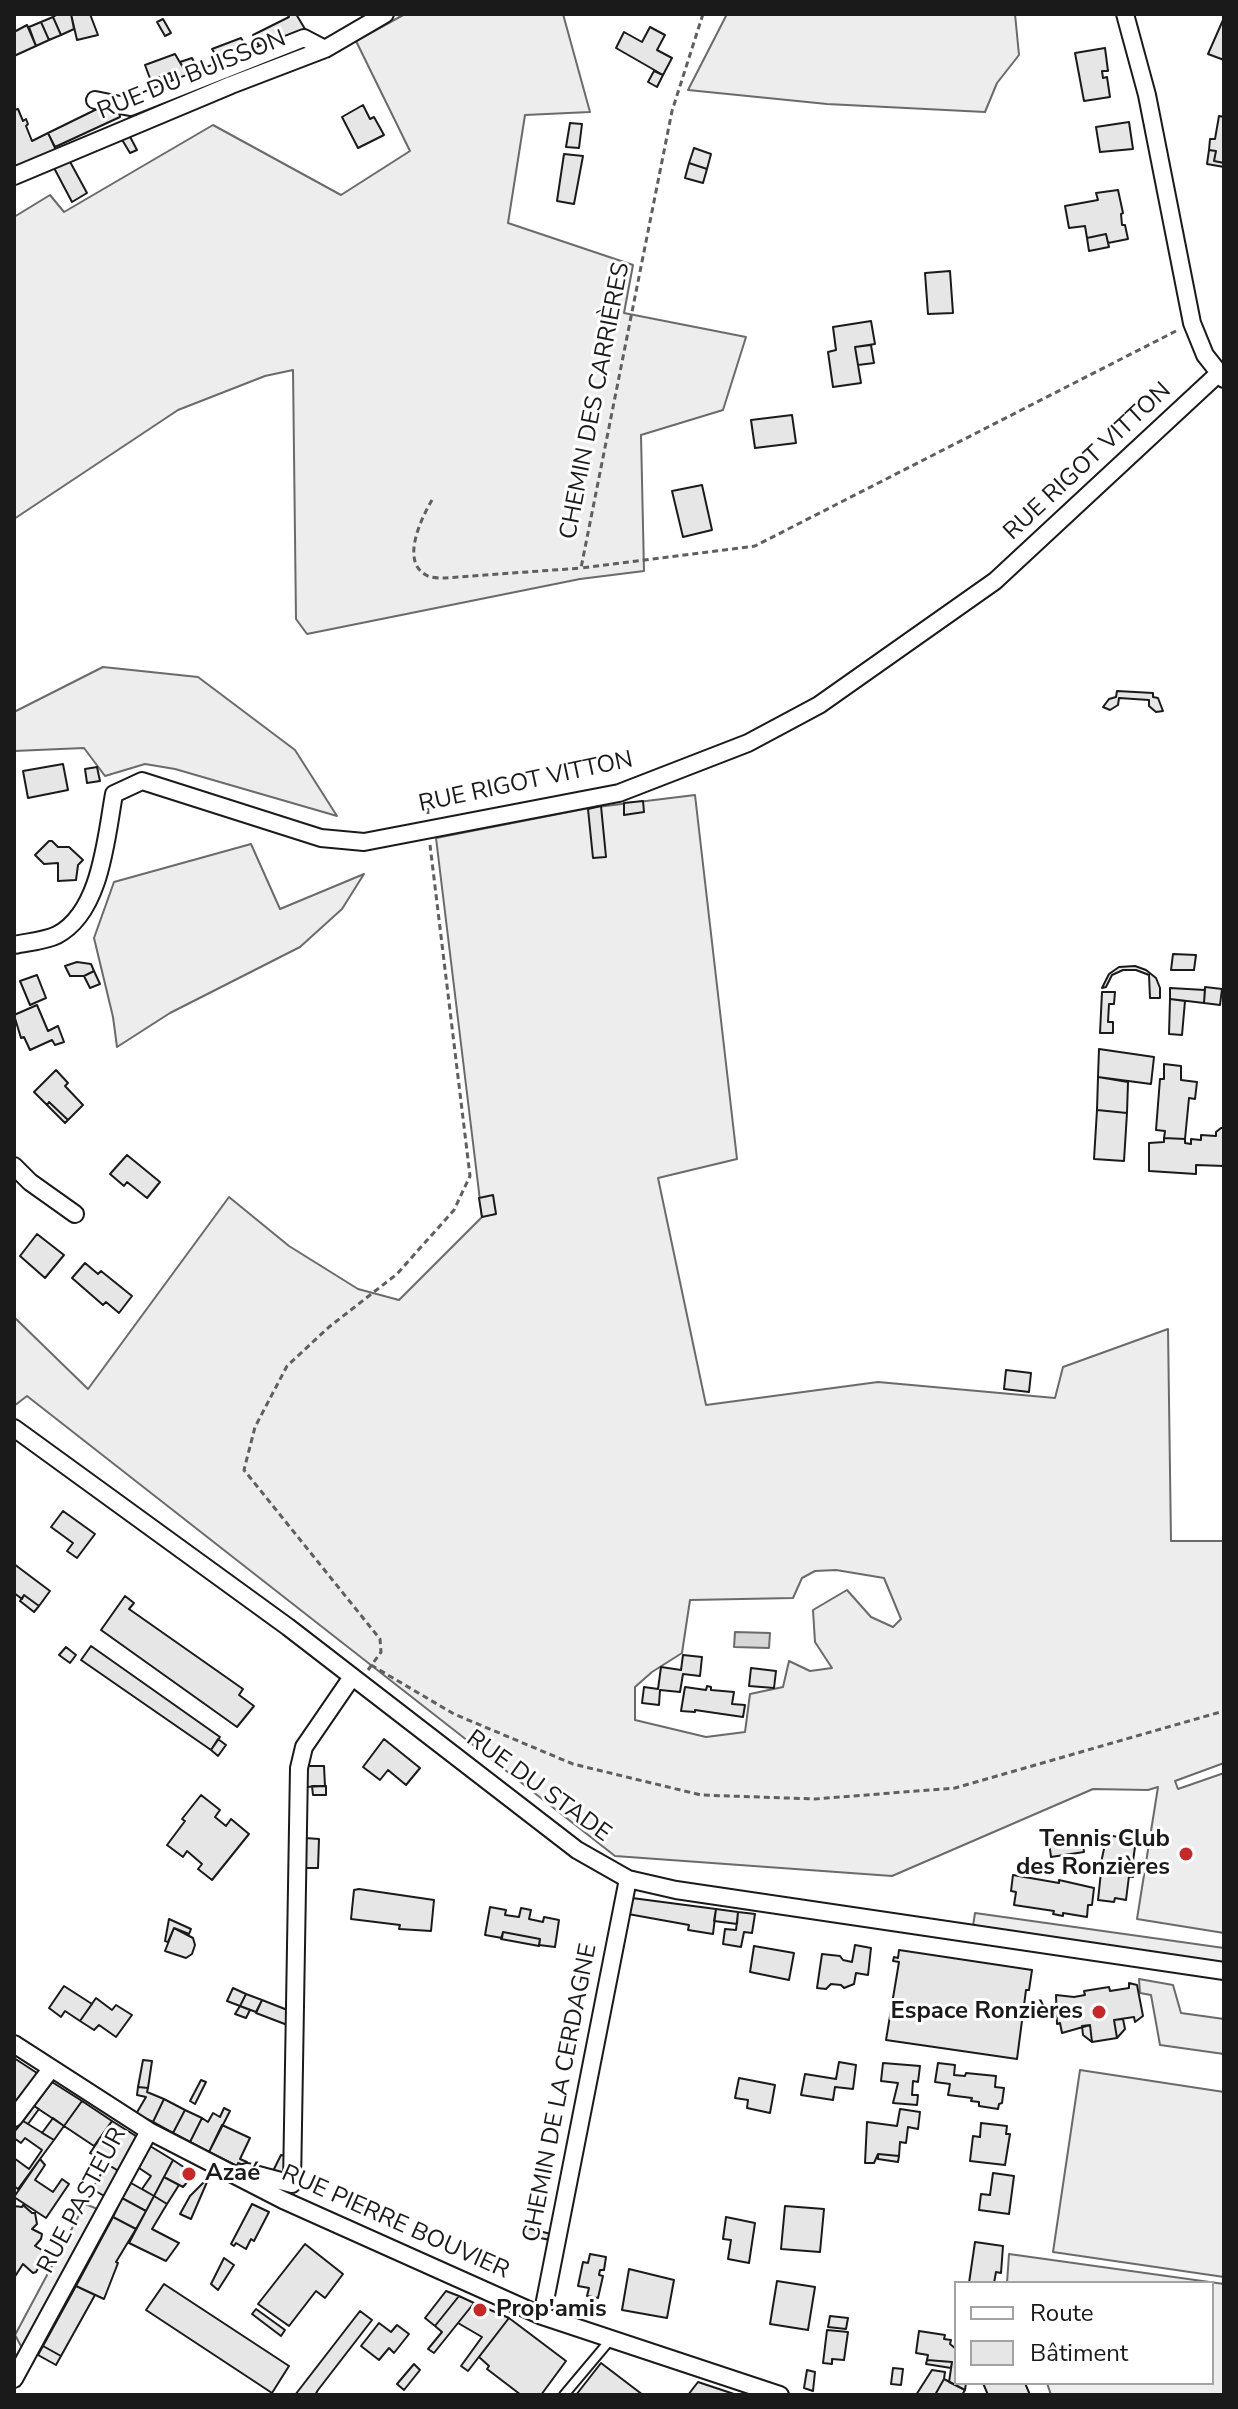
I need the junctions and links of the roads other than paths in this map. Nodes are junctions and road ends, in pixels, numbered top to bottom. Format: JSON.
{"nodes":[{"id":1,"x":385,"y":14,"type":"edge"},
{"id":2,"x":1125,"y":14,"type":"edge"},
{"id":3,"x":325,"y":49,"type":"junction"},
{"id":4,"x":95,"y":100,"type":"dead end"},
{"id":5,"x":14,"y":176,"type":"edge"},
{"id":6,"x":1222,"y":374,"type":"edge"},
{"id":7,"x":14,"y":945,"type":"edge"},
{"id":8,"x":14,"y":1166,"type":"edge"},
{"id":9,"x":75,"y":1214,"type":"dead end"},
{"id":10,"x":14,"y":1428,"type":"edge"},
{"id":11,"x":352,"y":1677,"type":"junction"},
{"id":12,"x":628,"y":1879,"type":"junction"},
{"id":13,"x":1224,"y":1971,"type":"edge"},
{"id":14,"x":14,"y":2044,"type":"edge"},
{"id":15,"x":51,"y":2069,"type":"junction"},
{"id":16,"x":14,"y":2118,"type":"edge"},
{"id":17,"x":149,"y":2131,"type":"junction"},
{"id":18,"x":237,"y":2176,"type":"junction"},
{"id":19,"x":542,"y":2316,"type":"junction"},
{"id":20,"x":611,"y":2339,"type":"junction"},
{"id":21,"x":16,"y":2371,"type":"edge"},
{"id":22,"x":564,"y":2395,"type":"edge"},
{"id":23,"x":780,"y":2395,"type":"edge"}],
"edges":[{"from":1,"to":3,"type":"street","name":"RUE DU BUISSON"},
{"from":2,"to":6,"type":"street"},
{"from":3,"to":4,"type":"street"},
{"from":3,"to":5,"type":"street","name":"RUE DU BUISSON"},
{"from":6,"to":7,"type":"street","name":"RUE RIGOT VITTON"},
{"from":8,"to":9,"type":"street"},
{"from":10,"to":11,"type":"street","name":"RUE DU STADE"},
{"from":11,"to":12,"type":"street","name":"RUE DU STADE"},
{"from":11,"to":18,"type":"street"},
{"from":12,"to":13,"type":"street","name":"RUE DU STADE"},
{"from":12,"to":19,"type":"street","name":"CHEMIN DE LA CERDAGNE"},
{"from":14,"to":15,"type":"street","name":"RUE PIERRE BOUVIER"},
{"from":15,"to":16,"type":"street"},
{"from":15,"to":17,"type":"street","name":"RUE PIERRE BOUVIER"},
{"from":17,"to":18,"type":"street","name":"RUE PIERRE BOUVIER"},
{"from":17,"to":21,"type":"street","name":"RUE PASTEUR"},
{"from":18,"to":19,"type":"street","name":"RUE PIERRE BOUVIER"},
{"from":19,"to":20,"type":"street","name":"RUE PIERRE BOUVIER"},
{"from":20,"to":22,"type":"lane"},
{"from":20,"to":23,"type":"street","name":"RUE PIERRE BOUVIER"}]}
